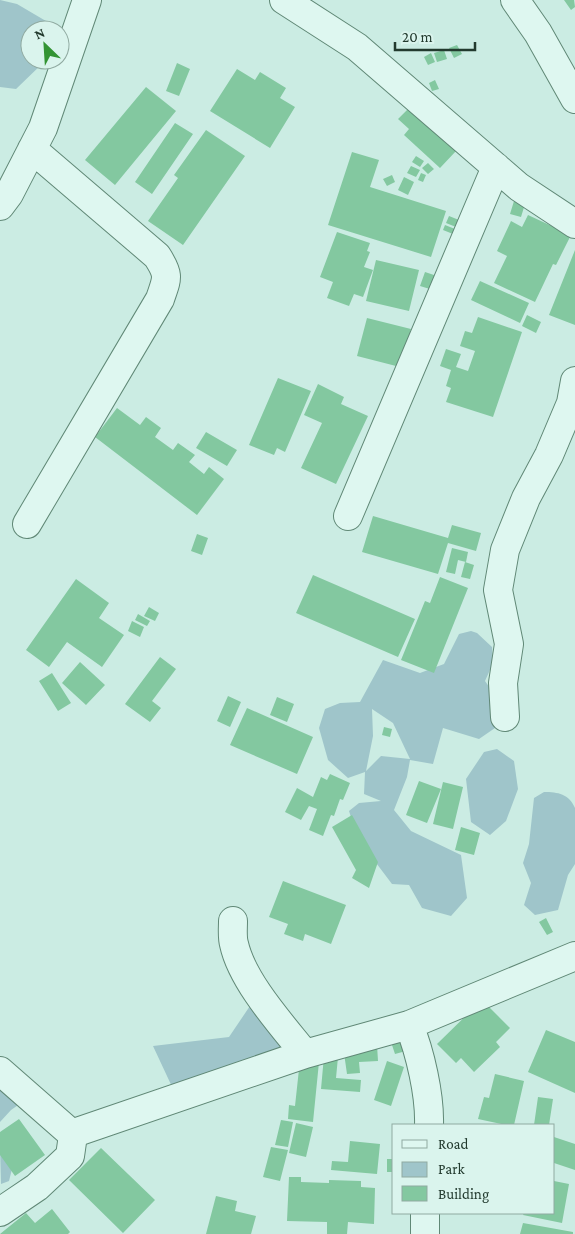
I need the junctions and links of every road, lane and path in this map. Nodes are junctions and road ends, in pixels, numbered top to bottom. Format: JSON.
{"nodes":[{"id":1,"x":87,"y":0,"type":"edge"},
{"id":2,"x":284,"y":0,"type":"edge"},
{"id":3,"x":515,"y":0,"type":"edge"},
{"id":4,"x":575,"y":100,"type":"edge"},
{"id":5,"x":32,"y":149,"type":"junction"},
{"id":6,"x":496,"y":167,"type":"junction"},
{"id":7,"x":0,"y":206,"type":"edge"},
{"id":8,"x":575,"y":224,"type":"edge"},
{"id":9,"x":575,"y":381,"type":"edge"},
{"id":10,"x":348,"y":516,"type":"dead end"},
{"id":11,"x":27,"y":524,"type":"dead end"},
{"id":12,"x":505,"y":717,"type":"dead end"},
{"id":13,"x":233,"y":921,"type":"dead end"},
{"id":14,"x":575,"y":956,"type":"edge"},
{"id":15,"x":408,"y":1025,"type":"junction"},
{"id":16,"x":305,"y":1054,"type":"junction"},
{"id":17,"x":0,"y":1071,"type":"edge"},
{"id":18,"x":429,"y":1124,"type":"edge"},
{"id":19,"x":73,"y":1135,"type":"junction"},
{"id":20,"x":0,"y":1212,"type":"edge"},
{"id":21,"x":425,"y":1214,"type":"edge"},
{"id":22,"x":425,"y":1234,"type":"edge"}],
"edges":[{"from":1,"to":5,"type":"street"},
{"from":2,"to":6,"type":"street"},
{"from":3,"to":4,"type":"street"},
{"from":5,"to":7,"type":"street"},
{"from":5,"to":11,"type":"street"},
{"from":6,"to":8,"type":"street"},
{"from":6,"to":10,"type":"street"},
{"from":9,"to":12,"type":"street"},
{"from":13,"to":16,"type":"street"},
{"from":14,"to":15,"type":"street"},
{"from":15,"to":16,"type":"street"},
{"from":15,"to":18,"type":"street"},
{"from":16,"to":19,"type":"street"},
{"from":17,"to":19,"type":"street"},
{"from":19,"to":20,"type":"street"},
{"from":21,"to":22,"type":"street"}]}
